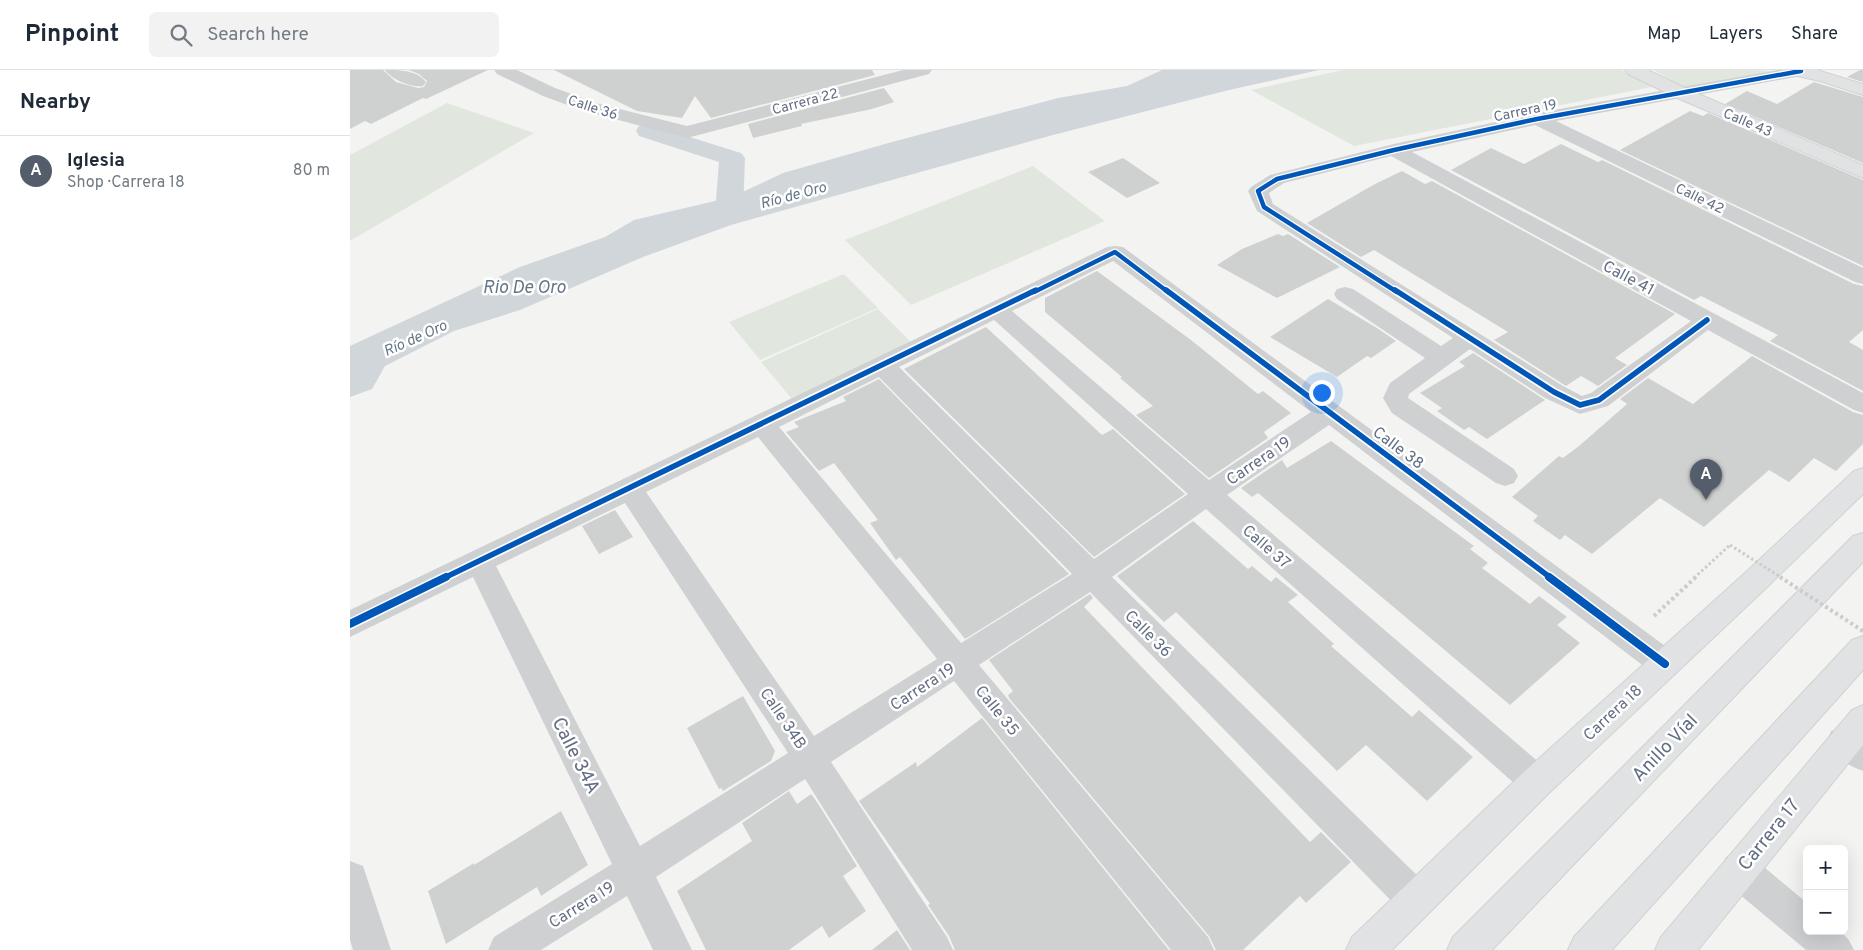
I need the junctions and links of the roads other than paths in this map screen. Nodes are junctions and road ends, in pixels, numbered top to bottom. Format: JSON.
{"nodes":[{"id":1,"x":394,"y":70,"type":"edge"},
{"id":2,"x":503,"y":70,"type":"edge"},
{"id":3,"x":923,"y":70,"type":"edge"},
{"id":4,"x":1634,"y":70,"type":"edge"},
{"id":5,"x":1797,"y":71,"type":"edge"},
{"id":6,"x":887,"y":74,"type":"edge"},
{"id":7,"x":417,"y":82,"type":"dead end"},
{"id":8,"x":1863,"y":90,"type":"edge"},
{"id":9,"x":1681,"y":93,"type":"junction"},
{"id":10,"x":1537,"y":119,"type":"junction"},
{"id":11,"x":687,"y":132,"type":"joint"},
{"id":12,"x":1394,"y":150,"type":"junction"},
{"id":13,"x":1863,"y":172,"type":"edge"},
{"id":14,"x":1863,"y":277,"type":"edge"},
{"id":15,"x":1345,"y":294,"type":"dead end"},
{"id":16,"x":996,"y":310,"type":"junction"},
{"id":17,"x":1708,"y":320,"type":"junction"},
{"id":18,"x":1469,"y":338,"type":"junction"},
{"id":19,"x":1442,"y":358,"type":"junction"},
{"id":20,"x":882,"y":365,"type":"junction"},
{"id":21,"x":1863,"y":404,"type":"edge"},
{"id":22,"x":1330,"y":412,"type":"junction"},
{"id":23,"x":762,"y":424,"type":"junction"},
{"id":24,"x":1505,"y":476,"type":"dead end"},
{"id":25,"x":1863,"y":478,"type":"edge"},
{"id":26,"x":630,"y":489,"type":"junction"},
{"id":27,"x":1208,"y":494,"type":"junction"},
{"id":28,"x":1863,"y":544,"type":"edge"},
{"id":29,"x":480,"y":562,"type":"junction"},
{"id":30,"x":1091,"y":576,"type":"junction"},
{"id":31,"x":350,"y":624,"type":"edge"},
{"id":32,"x":1863,"y":649,"type":"edge"},
{"id":33,"x":959,"y":662,"type":"junction"},
{"id":34,"x":1665,"y":664,"type":"junction"},
{"id":35,"x":1856,"y":739,"type":"edge"},
{"id":36,"x":810,"y":758,"type":"junction"},
{"id":37,"x":1537,"y":782,"type":"junction"},
{"id":38,"x":635,"y":870,"type":"junction"},
{"id":39,"x":1739,"y":870,"type":"junction"},
{"id":40,"x":350,"y":879,"type":"edge"},
{"id":41,"x":1416,"y":900,"type":"junction"},
{"id":42,"x":1803,"y":924,"type":"edge"},
{"id":43,"x":1817,"y":935,"type":"edge"},
{"id":44,"x":372,"y":950,"type":"edge"},
{"id":45,"x":507,"y":950,"type":"edge"},
{"id":46,"x":673,"y":950,"type":"edge"},
{"id":47,"x":934,"y":950,"type":"edge"},
{"id":48,"x":1195,"y":950,"type":"edge"},
{"id":49,"x":1365,"y":950,"type":"edge"},
{"id":50,"x":1466,"y":950,"type":"edge"},
{"id":51,"x":1587,"y":950,"type":"edge"},
{"id":52,"x":1674,"y":950,"type":"edge"},
{"id":53,"x":1835,"y":950,"type":"edge"}],
"edges":[{"from":1,"to":7,"type":"street"},
{"from":2,"to":11,"type":"street","name":"Calle 36"},
{"from":3,"to":6,"type":"street","name":"Carrera 22"},
{"from":4,"to":9,"type":"main road","name":"Calle 43"},
{"from":5,"to":8,"type":"main road"},
{"from":5,"to":9,"type":"street","name":"Carrera 19"},
{"from":6,"to":11,"type":"street","name":"Carrera 22"},
{"from":9,"to":10,"type":"street","name":"Carrera 19"},
{"from":9,"to":13,"type":"main road","name":"Calle 43"},
{"from":10,"to":12,"type":"street","name":"Carrera 19"},
{"from":10,"to":14,"type":"street","name":"Calle 42"},
{"from":12,"to":17,"type":"street","name":"Calle 41"},
{"from":12,"to":18,"type":"street","name":"Carrera 19"},
{"from":15,"to":19,"type":"street"},
{"from":16,"to":20,"type":"street"},
{"from":16,"to":22,"type":"street","name":"Calle 38"},
{"from":16,"to":27,"type":"street","name":"Calle 37"},
{"from":17,"to":18,"type":"street"},
{"from":17,"to":21,"type":"street","name":"Calle 41"},
{"from":18,"to":19,"type":"street"},
{"from":19,"to":24,"type":"street"},
{"from":20,"to":23,"type":"street"},
{"from":20,"to":30,"type":"street","name":"Calle 36"},
{"from":22,"to":27,"type":"street","name":"Carrera 19"},
{"from":22,"to":34,"type":"street","name":"Calle 38"},
{"from":23,"to":26,"type":"street"},
{"from":23,"to":33,"type":"street","name":"Calle 35"},
{"from":25,"to":34,"type":"main road","name":"Carrera 18"},
{"from":26,"to":29,"type":"street"},
{"from":26,"to":36,"type":"street","name":"Calle 34B"},
{"from":27,"to":30,"type":"street","name":"Carrera 19"},
{"from":27,"to":37,"type":"street","name":"Calle 37"},
{"from":28,"to":50,"type":"main road","name":"Anillo Víal"},
{"from":29,"to":31,"type":"street"},
{"from":29,"to":38,"type":"street","name":"Calle 34A"},
{"from":30,"to":33,"type":"street","name":"Carrera 19"},
{"from":30,"to":41,"type":"street","name":"Calle 36"},
{"from":32,"to":51,"type":"main road"},
{"from":33,"to":36,"type":"street","name":"Carrera 19"},
{"from":33,"to":48,"type":"street","name":"Calle 35"},
{"from":34,"to":37,"type":"main road","name":"Carrera 18"},
{"from":35,"to":39,"type":"main road","name":"Carrera 17"},
{"from":36,"to":38,"type":"street","name":"Carrera 19"},
{"from":36,"to":47,"type":"street","name":"Calle 34B"},
{"from":37,"to":41,"type":"main road","name":"Carrera 18"},
{"from":38,"to":45,"type":"street","name":"Carrera 19"},
{"from":38,"to":46,"type":"street","name":"Calle 34A"},
{"from":39,"to":42,"type":"street"},
{"from":39,"to":52,"type":"main road","name":"Carrera 17"},
{"from":40,"to":44,"type":"street"},
{"from":41,"to":49,"type":"main road","name":"Carrera 18"},
{"from":43,"to":53,"type":"street"}]}
